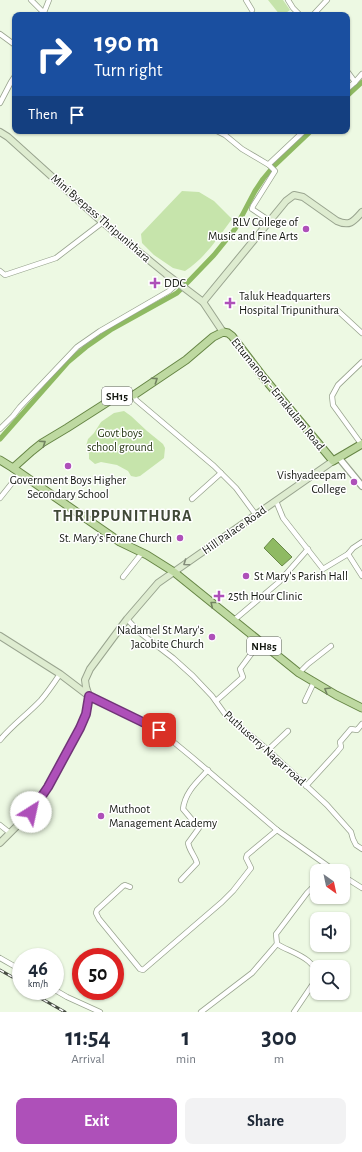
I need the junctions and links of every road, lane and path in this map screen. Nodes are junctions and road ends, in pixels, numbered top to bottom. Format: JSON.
{"nodes":[{"id":1,"x":32,"y":0,"type":"edge"},
{"id":2,"x":49,"y":0,"type":"edge"},
{"id":3,"x":246,"y":0,"type":"edge"},
{"id":4,"x":288,"y":0,"type":"edge"},
{"id":5,"x":327,"y":0,"type":"edge"},
{"id":6,"x":252,"y":10,"type":"dead end"},
{"id":7,"x":42,"y":12,"type":"edge"},
{"id":8,"x":45,"y":12,"type":"edge"},
{"id":9,"x":297,"y":12,"type":"edge"},
{"id":10,"x":316,"y":12,"type":"edge"},
{"id":11,"x":0,"y":34,"type":"edge"},
{"id":12,"x":12,"y":43,"type":"edge"},
{"id":13,"x":362,"y":74,"type":"edge"},
{"id":14,"x":350,"y":76,"type":"edge"},
{"id":15,"x":12,"y":80,"type":"edge"},
{"id":16,"x":355,"y":82,"type":"junction"},
{"id":17,"x":350,"y":87,"type":"edge"},
{"id":18,"x":0,"y":103,"type":"edge"},
{"id":19,"x":0,"y":132,"type":"edge"},
{"id":20,"x":223,"y":134,"type":"edge"},
{"id":21,"x":301,"y":134,"type":"edge"},
{"id":22,"x":271,"y":167,"type":"junction"},
{"id":23,"x":362,"y":212,"type":"edge"},
{"id":24,"x":270,"y":221,"type":"junction"},
{"id":25,"x":103,"y":222,"type":"junction"},
{"id":26,"x":0,"y":271,"type":"edge"},
{"id":27,"x":178,"y":283,"type":"junction"},
{"id":28,"x":203,"y":302,"type":"junction"},
{"id":29,"x":337,"y":310,"type":"dead end"},
{"id":30,"x":223,"y":332,"type":"junction"},
{"id":31,"x":362,"y":333,"type":"edge"},
{"id":32,"x":362,"y":362,"type":"edge"},
{"id":33,"x":134,"y":395,"type":"junction"},
{"id":34,"x":0,"y":429,"type":"edge"},
{"id":35,"x":362,"y":444,"type":"edge"},
{"id":36,"x":0,"y":460,"type":"edge"},
{"id":37,"x":336,"y":460,"type":"junction"},
{"id":38,"x":13,"y":468,"type":"junction"},
{"id":39,"x":20,"y":473,"type":"junction"},
{"id":40,"x":221,"y":473,"type":"junction"},
{"id":41,"x":362,"y":486,"type":"edge"},
{"id":42,"x":0,"y":498,"type":"edge"},
{"id":43,"x":192,"y":499,"type":"dead end"},
{"id":44,"x":276,"y":501,"type":"junction"},
{"id":45,"x":256,"y":515,"type":"junction"},
{"id":46,"x":362,"y":542,"type":"edge"},
{"id":47,"x":308,"y":549,"type":"junction"},
{"id":48,"x":142,"y":553,"type":"junction"},
{"id":49,"x":348,"y":554,"type":"junction"},
{"id":50,"x":174,"y":572,"type":"junction"},
{"id":51,"x":362,"y":576,"type":"edge"},
{"id":52,"x":123,"y":577,"type":"dead end"},
{"id":53,"x":127,"y":619,"type":"junction"},
{"id":54,"x":233,"y":621,"type":"junction"},
{"id":55,"x":0,"y":636,"type":"edge"},
{"id":56,"x":260,"y":642,"type":"junction"},
{"id":57,"x":331,"y":646,"type":"dead end"},
{"id":58,"x":299,"y":673,"type":"junction"},
{"id":59,"x":60,"y":674,"type":"junction"},
{"id":60,"x":314,"y":682,"type":"junction"},
{"id":61,"x":89,"y":696,"type":"junction"},
{"id":62,"x":216,"y":701,"type":"junction"},
{"id":63,"x":305,"y":701,"type":"dead end"},
{"id":64,"x":362,"y":708,"type":"edge"},
{"id":65,"x":362,"y":724,"type":"edge"},
{"id":66,"x":288,"y":731,"type":"dead end"},
{"id":67,"x":0,"y":740,"type":"edge"},
{"id":68,"x":268,"y":750,"type":"junction"},
{"id":69,"x":208,"y":770,"type":"junction"},
{"id":70,"x":306,"y":786,"type":"junction"},
{"id":71,"x":0,"y":825,"type":"edge"},
{"id":72,"x":277,"y":830,"type":"junction"},
{"id":73,"x":10,"y":833,"type":"junction"},
{"id":74,"x":0,"y":843,"type":"edge"},
{"id":75,"x":362,"y":850,"type":"edge"},
{"id":76,"x":325,"y":864,"type":"edge"},
{"id":77,"x":181,"y":880,"type":"dead end"},
{"id":78,"x":350,"y":880,"type":"edge"},
{"id":79,"x":130,"y":887,"type":"dead end"},
{"id":80,"x":362,"y":888,"type":"edge"},
{"id":81,"x":310,"y":890,"type":"edge"},
{"id":82,"x":277,"y":944,"type":"junction"},
{"id":83,"x":0,"y":958,"type":"edge"},
{"id":84,"x":12,"y":965,"type":"edge"},
{"id":85,"x":64,"y":995,"type":"edge"},
{"id":86,"x":100,"y":1012,"type":"edge"},
{"id":87,"x":202,"y":1012,"type":"edge"},
{"id":88,"x":294,"y":1012,"type":"edge"}],
"edges":[{"from":1,"to":7,"type":"street"},
{"from":2,"to":8,"type":"street"},
{"from":3,"to":6,"type":"street"},
{"from":4,"to":9,"type":"street"},
{"from":5,"to":10,"type":"street"},
{"from":11,"to":12,"type":"street"},
{"from":13,"to":16,"type":"street"},
{"from":14,"to":16,"type":"street"},
{"from":15,"to":18,"type":"street"},
{"from":16,"to":17,"type":"street"},
{"from":19,"to":25,"type":"main road","name":"Mini Byepass Thripunithara"},
{"from":20,"to":22,"type":"street"},
{"from":21,"to":22,"type":"street"},
{"from":22,"to":24,"type":"street"},
{"from":23,"to":24,"type":"main road"},
{"from":24,"to":28,"type":"main road"},
{"from":25,"to":26,"type":"street"},
{"from":25,"to":27,"type":"main road","name":"Mini Byepass Thripunithara"},
{"from":27,"to":28,"type":"main road","name":"Mini Byepass Thripunithara"},
{"from":27,"to":34,"type":"street"},
{"from":28,"to":30,"type":"main road","name":"Mini Byepass Thripunithara"},
{"from":29,"to":31,"type":"street"},
{"from":33,"to":30,"type":"main road","name":"Ettumanoor - Ernakulam Road","number":"SH15","one_way":true},
{"from":30,"to":37,"type":"main road","name":"Ettumanoor - Ernakulam Road"},
{"from":32,"to":35,"type":"street"},
{"from":38,"to":33,"type":"main road","name":"Ettumanoor - Ernakulam Road","number":"SH15","one_way":true},
{"from":33,"to":40,"type":"street"},
{"from":35,"to":37,"type":"main road","name":"Ettumanoor - Ernakulam Road"},
{"from":36,"to":38,"type":"main road"},
{"from":37,"to":41,"type":"street"},
{"from":37,"to":44,"type":"main road","name":"Hill Palace Road"},
{"from":38,"to":39,"type":"main road"},
{"from":39,"to":42,"type":"street"},
{"from":39,"to":48,"type":"main road"},
{"from":40,"to":43,"type":"street"},
{"from":40,"to":45,"type":"street"},
{"from":44,"to":45,"type":"main road","name":"Hill Palace Road"},
{"from":44,"to":47,"type":"street"},
{"from":45,"to":50,"type":"main road","name":"Hill Palace Road","one_way":true},
{"from":46,"to":49,"type":"street"},
{"from":47,"to":49,"type":"street"},
{"from":47,"to":54,"type":"street"},
{"from":48,"to":50,"type":"main road"},
{"from":48,"to":52,"type":"street"},
{"from":49,"to":51,"type":"street"},
{"from":50,"to":53,"type":"main road"},
{"from":54,"to":50,"type":"main road","name":"NH85","number":"NH85","one_way":true},
{"from":53,"to":61,"type":"main road"},
{"from":53,"to":62,"type":"street","name":"Puthuserry Nagar road"},
{"from":54,"to":56,"type":"main road","name":"NH85","number":"NH85"},
{"from":55,"to":59,"type":"main road"},
{"from":56,"to":58,"type":"main road","name":"NH85","number":"NH85"},
{"from":56,"to":62,"type":"street"},
{"from":57,"to":58,"type":"street"},
{"from":58,"to":60,"type":"main road","name":"NH85","number":"NH85"},
{"from":59,"to":61,"type":"main road"},
{"from":59,"to":67,"type":"street"},
{"from":60,"to":63,"type":"street"},
{"from":64,"to":60,"type":"main road","name":"NH85","number":"NH85","one_way":true},
{"from":61,"to":69,"type":"street"},
{"from":61,"to":73,"type":"main road"},
{"from":62,"to":68,"type":"street","name":"Puthuserry Nagar road"},
{"from":65,"to":70,"type":"street"},
{"from":66,"to":68,"type":"street"},
{"from":68,"to":70,"type":"street","name":"Puthuserry Nagar road"},
{"from":69,"to":72,"type":"street"},
{"from":69,"to":77,"type":"street"},
{"from":70,"to":75,"type":"street","name":"Puthuserry Nagar road"},
{"from":71,"to":73,"type":"street"},
{"from":72,"to":76,"type":"street"},
{"from":72,"to":79,"type":"street"},
{"from":73,"to":74,"type":"main road"},
{"from":78,"to":80,"type":"street"},
{"from":81,"to":82,"type":"street"},
{"from":82,"to":87,"type":"street"},
{"from":82,"to":88,"type":"street"},
{"from":83,"to":84,"type":"street"},
{"from":85,"to":86,"type":"street"}]}
